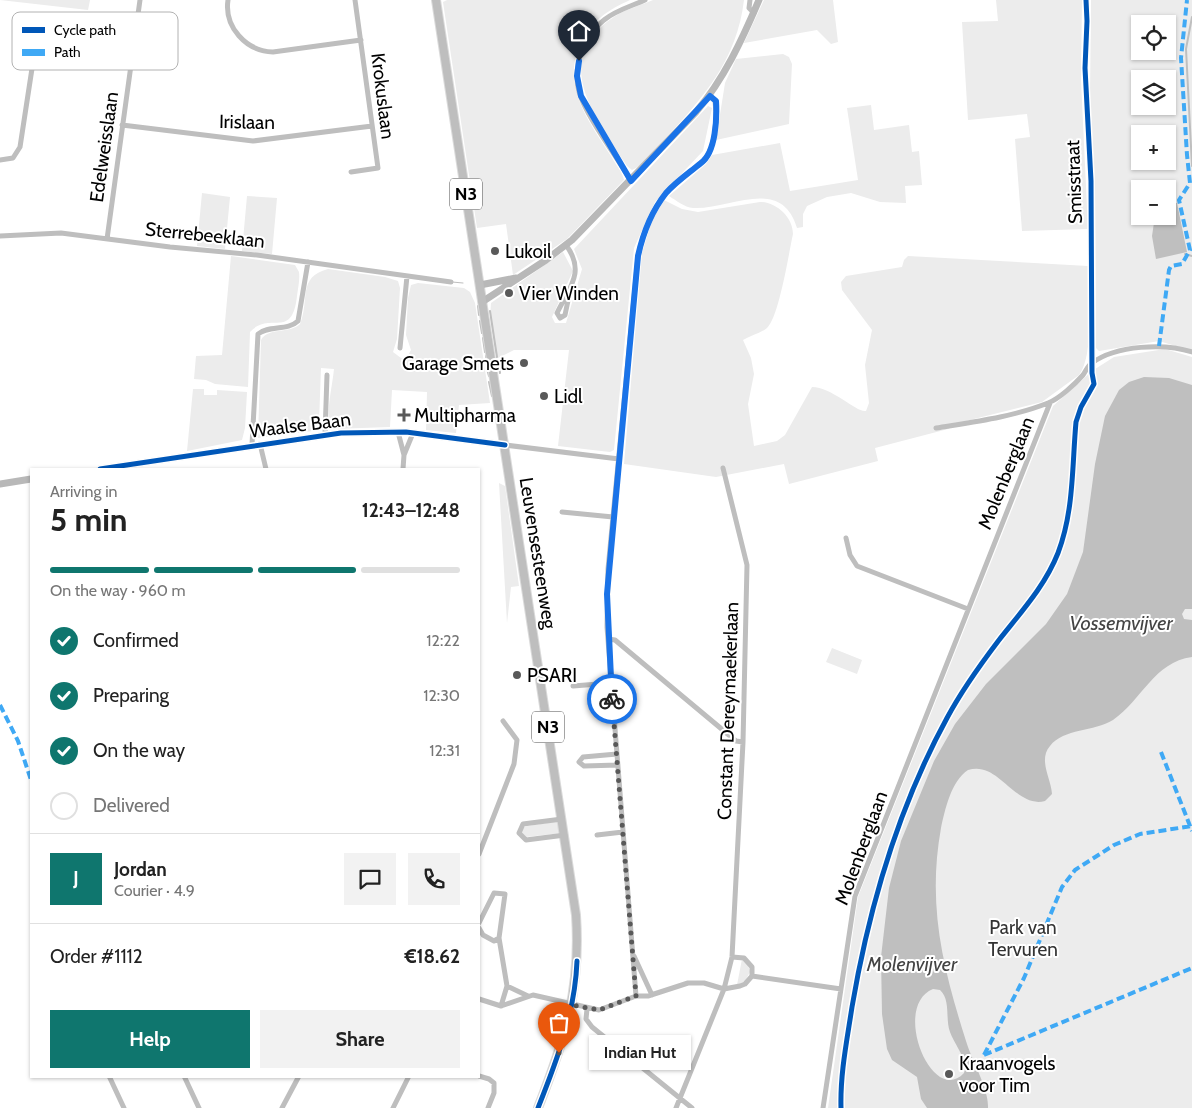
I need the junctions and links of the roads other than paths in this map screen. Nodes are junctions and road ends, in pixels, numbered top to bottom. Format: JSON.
{"nodes":[{"id":1,"x":228,"y":0,"type":"edge"},
{"id":2,"x":354,"y":0,"type":"edge"},
{"id":3,"x":436,"y":0,"type":"edge"},
{"id":4,"x":645,"y":0,"type":"edge"},
{"id":5,"x":750,"y":0,"type":"edge"},
{"id":6,"x":1086,"y":0,"type":"edge"},
{"id":7,"x":758,"y":2,"type":"edge"},
{"id":8,"x":754,"y":13,"type":"junction"},
{"id":9,"x":361,"y":40,"type":"junction"},
{"id":10,"x":31,"y":70,"type":"edge"},
{"id":11,"x":129,"y":70,"type":"edge"},
{"id":12,"x":710,"y":96,"type":"junction"},
{"id":13,"x":122,"y":124,"type":"junction"},
{"id":14,"x":372,"y":126,"type":"junction"},
{"id":15,"x":0,"y":160,"type":"edge"},
{"id":16,"x":351,"y":172,"type":"dead end"},
{"id":17,"x":631,"y":181,"type":"junction"},
{"id":18,"x":0,"y":236,"type":"edge"},
{"id":19,"x":106,"y":239,"type":"junction"},
{"id":20,"x":566,"y":245,"type":"junction"},
{"id":21,"x":308,"y":262,"type":"junction"},
{"id":22,"x":525,"y":274,"type":"junction"},
{"id":23,"x":406,"y":276,"type":"junction"},
{"id":24,"x":450,"y":282,"type":"dead end"},
{"id":25,"x":480,"y":285,"type":"junction"},
{"id":26,"x":571,"y":286,"type":"junction"},
{"id":27,"x":482,"y":302,"type":"junction"},
{"id":28,"x":400,"y":348,"type":"dead end"},
{"id":29,"x":1192,"y":352,"type":"edge"},
{"id":30,"x":1092,"y":363,"type":"junction"},
{"id":31,"x":327,"y":375,"type":"dead end"},
{"id":32,"x":1050,"y":403,"type":"junction"},
{"id":33,"x":936,"y":428,"type":"dead end"},
{"id":34,"x":398,"y":432,"type":"junction"},
{"id":35,"x":413,"y":433,"type":"junction"},
{"id":36,"x":325,"y":434,"type":"junction"},
{"id":37,"x":260,"y":444,"type":"junction"},
{"id":38,"x":252,"y":445,"type":"junction"},
{"id":39,"x":505,"y":445,"type":"junction"},
{"id":40,"x":404,"y":455,"type":"junction"},
{"id":41,"x":619,"y":459,"type":"junction"},
{"id":42,"x":106,"y":468,"type":"edge"},
{"id":43,"x":266,"y":468,"type":"edge"},
{"id":44,"x":404,"y":468,"type":"edge"},
{"id":45,"x":723,"y":468,"type":"dead end"},
{"id":46,"x":30,"y":479,"type":"edge"},
{"id":47,"x":0,"y":484,"type":"edge"},
{"id":48,"x":562,"y":512,"type":"dead end"},
{"id":49,"x":613,"y":517,"type":"junction"},
{"id":50,"x":846,"y":538,"type":"dead end"},
{"id":51,"x":968,"y":609,"type":"junction"},
{"id":52,"x":608,"y":639,"type":"junction"},
{"id":53,"x":611,"y":683,"type":"junction"},
{"id":54,"x":573,"y":686,"type":"dead end"},
{"id":55,"x":504,"y":721,"type":"dead end"},
{"id":56,"x":743,"y":742,"type":"junction"},
{"id":57,"x":617,"y":754,"type":"junction"},
{"id":58,"x":618,"y":765,"type":"junction"},
{"id":59,"x":562,"y":819,"type":"junction"},
{"id":60,"x":623,"y":832,"type":"junction"},
{"id":61,"x":565,"y":835,"type":"junction"},
{"id":62,"x":597,"y":835,"type":"dead end"},
{"id":63,"x":480,"y":851,"type":"edge"},
{"id":64,"x":480,"y":922,"type":"edge"},
{"id":65,"x":480,"y":930,"type":"edge"},
{"id":66,"x":500,"y":938,"type":"junction"},
{"id":67,"x":633,"y":953,"type":"junction"},
{"id":68,"x":732,"y":957,"type":"junction"},
{"id":69,"x":752,"y":976,"type":"junction"},
{"id":70,"x":508,"y":986,"type":"junction"},
{"id":71,"x":724,"y":989,"type":"junction"},
{"id":72,"x":841,"y":989,"type":"junction"},
{"id":73,"x":652,"y":995,"type":"junction"},
{"id":74,"x":528,"y":996,"type":"junction"},
{"id":75,"x":636,"y":996,"type":"junction"},
{"id":76,"x":480,"y":999,"type":"edge"},
{"id":77,"x":572,"y":1005,"type":"junction"},
{"id":78,"x":501,"y":1006,"type":"junction"},
{"id":79,"x":587,"y":1009,"type":"junction"},
{"id":80,"x":480,"y":1076,"type":"edge"},
{"id":81,"x":110,"y":1078,"type":"edge"},
{"id":82,"x":185,"y":1078,"type":"edge"},
{"id":83,"x":298,"y":1078,"type":"edge"},
{"id":84,"x":408,"y":1078,"type":"edge"},
{"id":85,"x":680,"y":1098,"type":"junction"},
{"id":86,"x":124,"y":1108,"type":"edge"},
{"id":87,"x":199,"y":1108,"type":"edge"},
{"id":88,"x":282,"y":1108,"type":"edge"},
{"id":89,"x":393,"y":1108,"type":"edge"},
{"id":90,"x":488,"y":1108,"type":"edge"},
{"id":91,"x":538,"y":1108,"type":"edge"},
{"id":92,"x":676,"y":1108,"type":"edge"},
{"id":93,"x":692,"y":1108,"type":"edge"},
{"id":94,"x":823,"y":1108,"type":"edge"}],
"edges":[{"from":1,"to":9,"type":"street"},
{"from":2,"to":9,"type":"street","name":"Krokuslaan"},
{"from":3,"to":25,"type":"main road","name":"Leuvensesteenweg","number":"N3"},
{"from":4,"to":17,"type":"street"},
{"from":5,"to":7,"type":"street"},
{"from":5,"to":8,"type":"street"},
{"from":6,"to":30,"type":"street","name":"Smisstraat"},
{"from":7,"to":8,"type":"street"},
{"from":8,"to":12,"type":"street"},
{"from":9,"to":14,"type":"street","name":"Krokuslaan"},
{"from":10,"to":15,"type":"street"},
{"from":11,"to":13,"type":"street","name":"Edelweisslaan"},
{"from":12,"to":17,"type":"street"},
{"from":12,"to":41,"type":"street"},
{"from":13,"to":14,"type":"street","name":"Irislaan"},
{"from":13,"to":19,"type":"street","name":"Edelweisslaan"},
{"from":14,"to":16,"type":"street","name":"Krokuslaan"},
{"from":17,"to":20,"type":"street"},
{"from":18,"to":19,"type":"street","name":"Sterrebeeklaan"},
{"from":19,"to":21,"type":"street","name":"Sterrebeeklaan"},
{"from":20,"to":22,"type":"street"},
{"from":20,"to":26,"type":"street"},
{"from":21,"to":23,"type":"street","name":"Sterrebeeklaan"},
{"from":21,"to":38,"type":"street"},
{"from":22,"to":25,"type":"street"},
{"from":22,"to":27,"type":"street"},
{"from":23,"to":24,"type":"street","name":"Sterrebeeklaan"},
{"from":23,"to":28,"type":"street"},
{"from":25,"to":27,"type":"main road","name":"Leuvensesteenweg","number":"N3"},
{"from":26,"to":26,"type":"street"},
{"from":27,"to":39,"type":"main road","name":"Leuvensesteenweg","number":"N3"},
{"from":29,"to":30,"type":"street"},
{"from":30,"to":32,"type":"street"},
{"from":31,"to":36,"type":"street"},
{"from":32,"to":33,"type":"street"},
{"from":32,"to":51,"type":"street","name":"Molenberglaan"},
{"from":34,"to":35,"type":"street","name":"Waalse Baan"},
{"from":34,"to":36,"type":"street","name":"Waalse Baan"},
{"from":34,"to":40,"type":"street"},
{"from":35,"to":39,"type":"street","name":"Waalse Baan"},
{"from":35,"to":40,"type":"street"},
{"from":36,"to":37,"type":"street","name":"Waalse Baan"},
{"from":37,"to":38,"type":"street","name":"Waalse Baan"},
{"from":37,"to":43,"type":"street"},
{"from":38,"to":42,"type":"street","name":"Waalse Baan"},
{"from":39,"to":41,"type":"street","name":"Waalse Baan"},
{"from":39,"to":59,"type":"main road","name":"Leuvensesteenweg","number":"N3"},
{"from":40,"to":44,"type":"street"},
{"from":41,"to":49,"type":"street"},
{"from":45,"to":56,"type":"street","name":"Constant Dereymaekerlaan"},
{"from":46,"to":47,"type":"street"},
{"from":48,"to":49,"type":"street"},
{"from":49,"to":52,"type":"street"},
{"from":50,"to":51,"type":"street"},
{"from":51,"to":72,"type":"street","name":"Molenberglaan"},
{"from":52,"to":53,"type":"street"},
{"from":52,"to":56,"type":"street"},
{"from":53,"to":54,"type":"street"},
{"from":53,"to":57,"type":"street"},
{"from":55,"to":63,"type":"street"},
{"from":56,"to":68,"type":"street","name":"Constant Dereymaekerlaan"},
{"from":57,"to":58,"type":"street"},
{"from":57,"to":58,"type":"street"},
{"from":58,"to":60,"type":"street"},
{"from":59,"to":61,"type":"main road","name":"Leuvensesteenweg","number":"N3"},
{"from":59,"to":61,"type":"street"},
{"from":60,"to":62,"type":"street"},
{"from":60,"to":67,"type":"street"},
{"from":61,"to":77,"type":"main road","name":"Leuvensesteenweg","number":"N3"},
{"from":64,"to":66,"type":"street"},
{"from":65,"to":66,"type":"street"},
{"from":66,"to":70,"type":"street"},
{"from":67,"to":73,"type":"street"},
{"from":67,"to":75,"type":"street"},
{"from":68,"to":69,"type":"street"},
{"from":68,"to":71,"type":"street","name":"Constant Dereymaekerlaan"},
{"from":69,"to":71,"type":"street"},
{"from":69,"to":72,"type":"street"},
{"from":70,"to":74,"type":"street"},
{"from":70,"to":78,"type":"street"},
{"from":71,"to":73,"type":"street"},
{"from":71,"to":85,"type":"street","name":"Constant Dereymaekerlaan"},
{"from":72,"to":94,"type":"street","name":"Molenberglaan"},
{"from":73,"to":75,"type":"street"},
{"from":74,"to":77,"type":"street"},
{"from":74,"to":78,"type":"street"},
{"from":75,"to":79,"type":"street"},
{"from":76,"to":78,"type":"street"},
{"from":77,"to":79,"type":"street"},
{"from":77,"to":91,"type":"main road","name":"Leuvensesteenweg","number":"N3"},
{"from":79,"to":85,"type":"street"},
{"from":80,"to":90,"type":"street"},
{"from":81,"to":86,"type":"street"},
{"from":82,"to":87,"type":"street"},
{"from":83,"to":88,"type":"street"},
{"from":84,"to":89,"type":"street"},
{"from":85,"to":92,"type":"street","name":"Constant Dereymaekerlaan"},
{"from":85,"to":93,"type":"street"}]}
